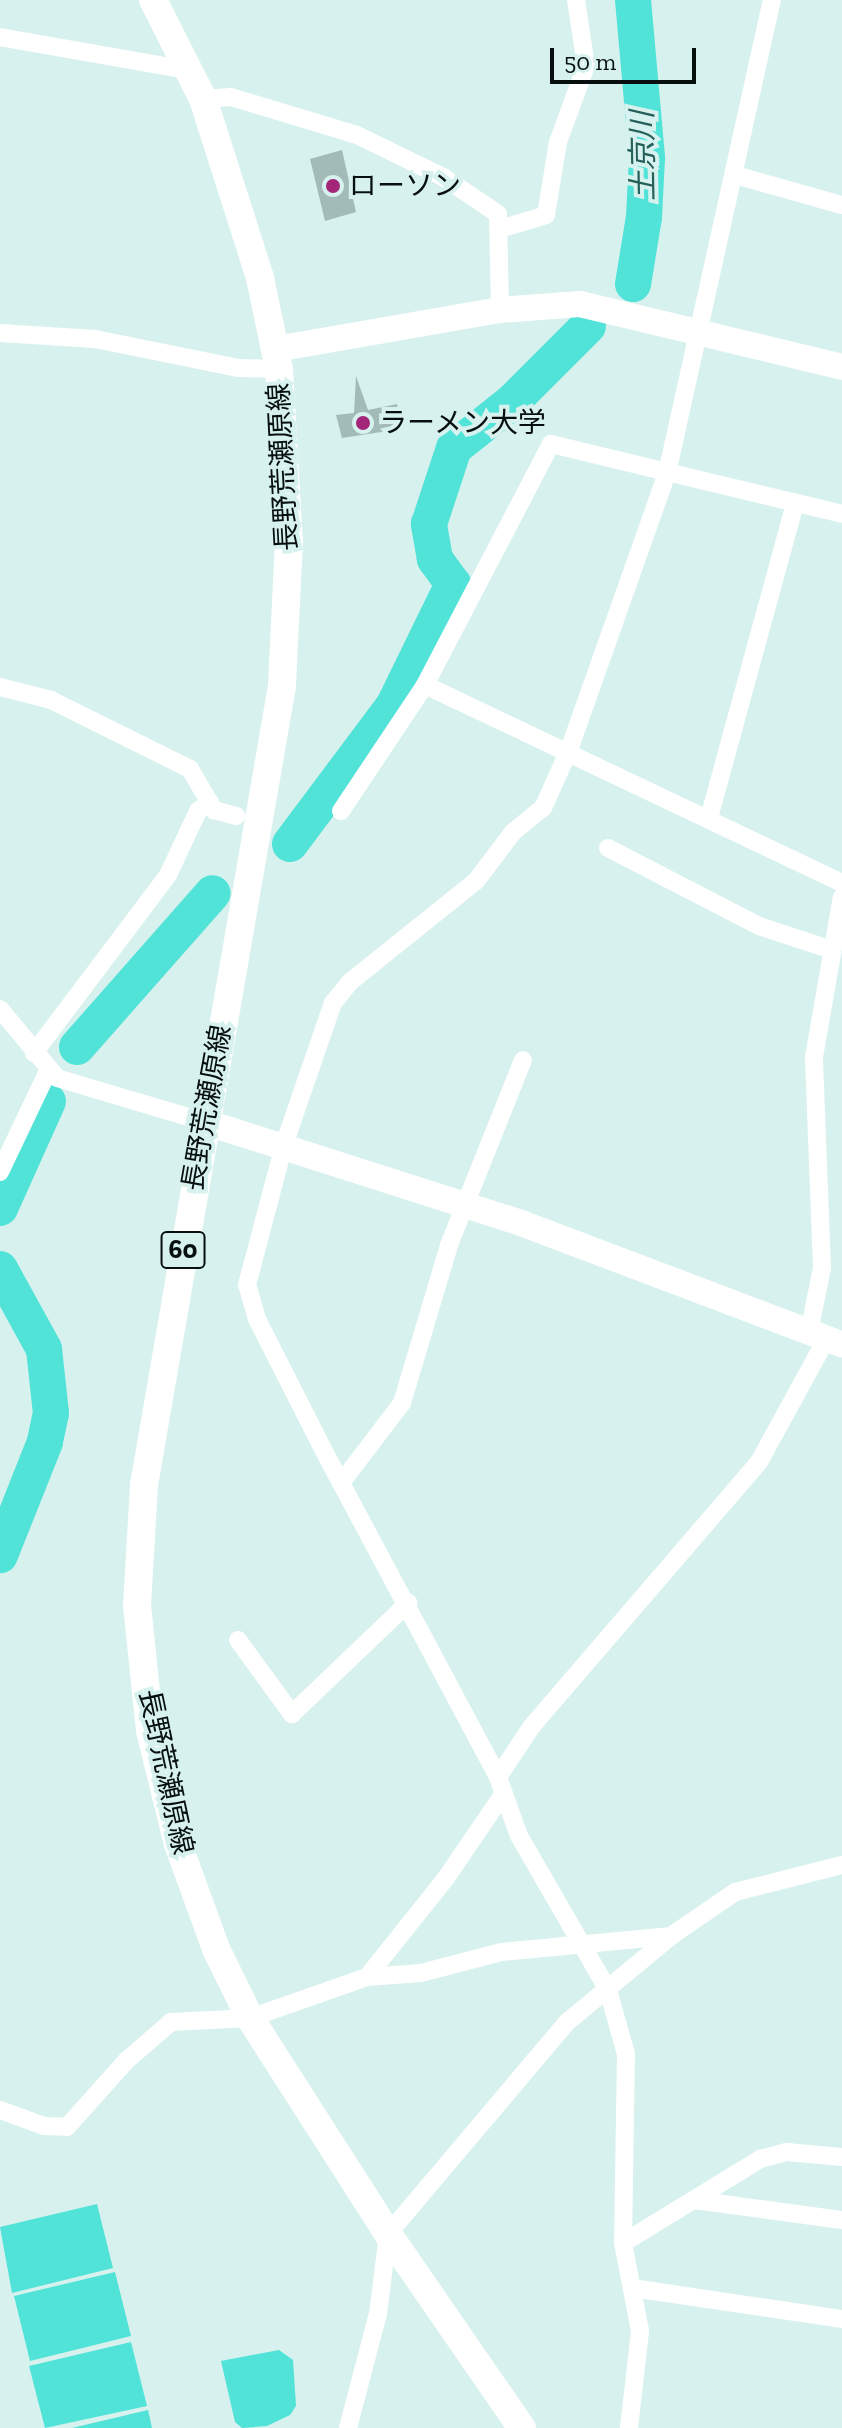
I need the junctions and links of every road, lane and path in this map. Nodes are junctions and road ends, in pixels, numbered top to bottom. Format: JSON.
{"nodes":[{"id":1,"x":153,"y":0,"type":"edge"},
{"id":2,"x":576,"y":0,"type":"edge"},
{"id":3,"x":772,"y":0,"type":"edge"},
{"id":4,"x":0,"y":37,"type":"edge"},
{"id":5,"x":188,"y":70,"type":"junction"},
{"id":6,"x":203,"y":99,"type":"junction"},
{"id":7,"x":735,"y":175,"type":"junction"},
{"id":8,"x":842,"y":205,"type":"edge"},
{"id":9,"x":500,"y":229,"type":"junction"},
{"id":10,"x":500,"y":310,"type":"junction"},
{"id":11,"x":702,"y":332,"type":"junction"},
{"id":12,"x":0,"y":333,"type":"edge"},
{"id":13,"x":277,"y":359,"type":"junction"},
{"id":14,"x":842,"y":367,"type":"edge"},
{"id":15,"x":667,"y":473,"type":"junction"},
{"id":16,"x":795,"y":503,"type":"junction"},
{"id":17,"x":842,"y":514,"type":"edge"},
{"id":18,"x":425,"y":685,"type":"junction"},
{"id":19,"x":0,"y":687,"type":"edge"},
{"id":20,"x":569,"y":750,"type":"junction"},
{"id":21,"x":210,"y":802,"type":"junction"},
{"id":22,"x":341,"y":811,"type":"dead end"},
{"id":23,"x":236,"y":816,"type":"dead end"},
{"id":24,"x":709,"y":818,"type":"junction"},
{"id":25,"x":608,"y":848,"type":"dead end"},
{"id":26,"x":842,"y":883,"type":"edge"},
{"id":27,"x":842,"y":897,"type":"edge"},
{"id":28,"x":829,"y":949,"type":"junction"},
{"id":29,"x":0,"y":1009,"type":"edge"},
{"id":30,"x":34,"y":1053,"type":"junction"},
{"id":31,"x":523,"y":1060,"type":"dead end"},
{"id":32,"x":49,"y":1069,"type":"junction"},
{"id":33,"x":205,"y":1122,"type":"junction"},
{"id":34,"x":284,"y":1145,"type":"junction"},
{"id":35,"x":0,"y":1172,"type":"edge"},
{"id":36,"x":467,"y":1205,"type":"junction"},
{"id":37,"x":826,"y":1338,"type":"edge"},
{"id":38,"x":341,"y":1483,"type":"junction"},
{"id":39,"x":408,"y":1603,"type":"junction"},
{"id":40,"x":238,"y":1640,"type":"dead end"},
{"id":41,"x":498,"y":1777,"type":"junction"},
{"id":42,"x":502,"y":1796,"type":"junction"},
{"id":43,"x":842,"y":1865,"type":"edge"},
{"id":44,"x":671,"y":1936,"type":"junction"},
{"id":45,"x":582,"y":1943,"type":"junction"},
{"id":46,"x":367,"y":1977,"type":"junction"},
{"id":47,"x":608,"y":1990,"type":"junction"},
{"id":48,"x":250,"y":2018,"type":"junction"},
{"id":49,"x":0,"y":2110,"type":"edge"},
{"id":50,"x":842,"y":2157,"type":"edge"},
{"id":51,"x":694,"y":2200,"type":"junction"},
{"id":52,"x":842,"y":2220,"type":"edge"},
{"id":53,"x":388,"y":2234,"type":"junction"},
{"id":54,"x":623,"y":2243,"type":"junction"},
{"id":55,"x":632,"y":2288,"type":"junction"},
{"id":56,"x":842,"y":2319,"type":"edge"},
{"id":57,"x":348,"y":2428,"type":"edge"},
{"id":58,"x":522,"y":2428,"type":"edge"},
{"id":59,"x":629,"y":2428,"type":"edge"}],
"edges":[{"from":1,"to":5,"type":"main road","name":"長野荒瀬原線","number":"60"},
{"from":2,"to":9,"type":"street"},
{"from":3,"to":7,"type":"street"},
{"from":4,"to":5,"type":"street"},
{"from":5,"to":6,"type":"main road","name":"長野荒瀬原線","number":"60"},
{"from":6,"to":9,"type":"street"},
{"from":6,"to":13,"type":"main road","name":"長野荒瀬原線","number":"60"},
{"from":7,"to":8,"type":"street"},
{"from":7,"to":11,"type":"street"},
{"from":9,"to":10,"type":"street"},
{"from":10,"to":11,"type":"street"},
{"from":10,"to":13,"type":"street"},
{"from":11,"to":14,"type":"street"},
{"from":11,"to":15,"type":"street"},
{"from":12,"to":13,"type":"street"},
{"from":13,"to":33,"type":"main road","name":"長野荒瀬原線","number":"60"},
{"from":15,"to":16,"type":"street"},
{"from":15,"to":18,"type":"street"},
{"from":15,"to":20,"type":"street"},
{"from":16,"to":17,"type":"street"},
{"from":16,"to":24,"type":"street"},
{"from":18,"to":20,"type":"street"},
{"from":18,"to":22,"type":"street"},
{"from":19,"to":21,"type":"street"},
{"from":20,"to":24,"type":"street"},
{"from":20,"to":34,"type":"street"},
{"from":21,"to":23,"type":"street"},
{"from":21,"to":30,"type":"street"},
{"from":24,"to":26,"type":"street"},
{"from":25,"to":28,"type":"street"},
{"from":27,"to":28,"type":"street"},
{"from":28,"to":37,"type":"street"},
{"from":29,"to":30,"type":"street"},
{"from":30,"to":32,"type":"street"},
{"from":31,"to":36,"type":"street"},
{"from":32,"to":33,"type":"street"},
{"from":32,"to":35,"type":"street"},
{"from":33,"to":34,"type":"street"},
{"from":33,"to":48,"type":"main road","name":"長野荒瀬原線","number":"60"},
{"from":34,"to":36,"type":"street"},
{"from":34,"to":38,"type":"street"},
{"from":36,"to":37,"type":"street"},
{"from":36,"to":38,"type":"street"},
{"from":37,"to":41,"type":"street"},
{"from":38,"to":39,"type":"street"},
{"from":39,"to":40,"type":"street"},
{"from":39,"to":41,"type":"street"},
{"from":41,"to":42,"type":"street"},
{"from":42,"to":45,"type":"street"},
{"from":42,"to":46,"type":"street"},
{"from":43,"to":44,"type":"street"},
{"from":44,"to":45,"type":"street"},
{"from":44,"to":47,"type":"street"},
{"from":45,"to":46,"type":"street"},
{"from":45,"to":47,"type":"street"},
{"from":46,"to":48,"type":"street"},
{"from":47,"to":53,"type":"street"},
{"from":47,"to":54,"type":"street"},
{"from":48,"to":49,"type":"street"},
{"from":48,"to":53,"type":"main road","name":"長野荒瀬原線","number":"60"},
{"from":50,"to":51,"type":"street"},
{"from":51,"to":52,"type":"street"},
{"from":51,"to":54,"type":"street"},
{"from":53,"to":57,"type":"street"},
{"from":53,"to":58,"type":"main road","name":"長野荒瀬原線","number":"60"},
{"from":54,"to":55,"type":"street"},
{"from":55,"to":56,"type":"street"},
{"from":55,"to":59,"type":"street"}]}
